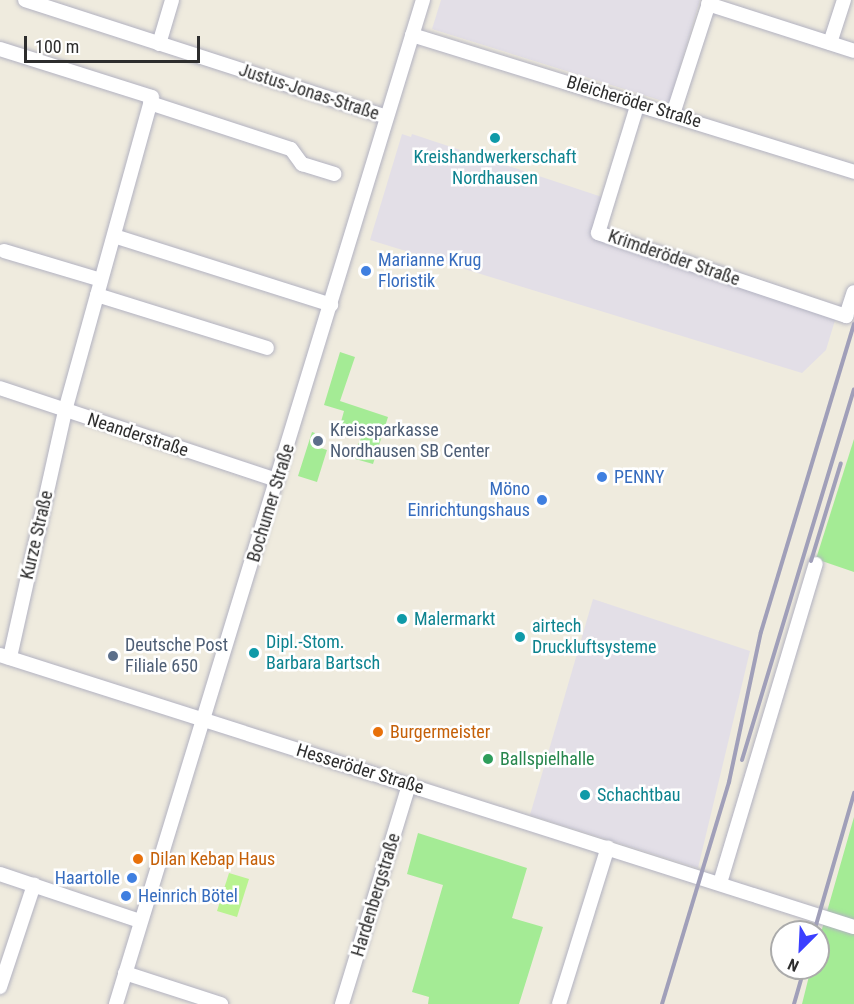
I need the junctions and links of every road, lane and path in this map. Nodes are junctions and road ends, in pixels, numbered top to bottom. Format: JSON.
{"nodes":[{"id":1,"x":24,"y":0,"type":"edge"},
{"id":2,"x":172,"y":0,"type":"edge"},
{"id":3,"x":423,"y":0,"type":"edge"},
{"id":4,"x":844,"y":0,"type":"edge"},
{"id":5,"x":709,"y":2,"type":"edge"},
{"id":6,"x":412,"y":35,"type":"junction"},
{"id":7,"x":830,"y":43,"type":"junction"},
{"id":8,"x":159,"y":44,"type":"junction"},
{"id":9,"x":0,"y":49,"type":"edge"},
{"id":10,"x":854,"y":51,"type":"edge"},
{"id":11,"x":150,"y":103,"type":"junction"},
{"id":12,"x":638,"y":103,"type":"junction"},
{"id":13,"x":673,"y":114,"type":"junction"},
{"id":14,"x":387,"y":117,"type":"junction"},
{"id":15,"x":854,"y":172,"type":"edge"},
{"id":16,"x":334,"y":174,"type":"dead end"},
{"id":17,"x":114,"y":236,"type":"junction"},
{"id":18,"x":4,"y":251,"type":"dead end"},
{"id":19,"x":101,"y":280,"type":"junction"},
{"id":20,"x":854,"y":292,"type":"edge"},
{"id":21,"x":97,"y":295,"type":"junction"},
{"id":22,"x":331,"y":305,"type":"junction"},
{"id":23,"x":267,"y":348,"type":"dead end"},
{"id":24,"x":0,"y":388,"type":"edge"},
{"id":25,"x":65,"y":411,"type":"junction"},
{"id":26,"x":277,"y":480,"type":"junction"},
{"id":27,"x":816,"y":564,"type":"dead end"},
{"id":28,"x":5,"y":656,"type":"edge"},
{"id":29,"x":204,"y":721,"type":"junction"},
{"id":30,"x":409,"y":785,"type":"junction"},
{"id":31,"x":608,"y":847,"type":"junction"},
{"id":32,"x":0,"y":874,"type":"edge"},
{"id":33,"x":720,"y":883,"type":"junction"},
{"id":34,"x":34,"y":885,"type":"junction"},
{"id":35,"x":140,"y":921,"type":"junction"},
{"id":36,"x":854,"y":927,"type":"edge"},
{"id":37,"x":125,"y":972,"type":"junction"},
{"id":38,"x":0,"y":987,"type":"edge"},
{"id":39,"x":116,"y":1004,"type":"edge"},
{"id":40,"x":220,"y":1004,"type":"edge"},
{"id":41,"x":342,"y":1004,"type":"edge"},
{"id":42,"x":559,"y":1004,"type":"edge"}],
"edges":[{"from":1,"to":8,"type":"street","name":"Justus-Jonas-Straße"},
{"from":2,"to":8,"type":"street"},
{"from":3,"to":6,"type":"street","name":"Bochumer Straße"},
{"from":4,"to":7,"type":"street"},
{"from":5,"to":7,"type":"street"},
{"from":5,"to":13,"type":"street"},
{"from":6,"to":12,"type":"street","name":"Bleicheröder Straße"},
{"from":6,"to":14,"type":"street","name":"Bochumer Straße"},
{"from":7,"to":10,"type":"street"},
{"from":8,"to":14,"type":"street","name":"Justus-Jonas-Straße"},
{"from":9,"to":11,"type":"street"},
{"from":11,"to":16,"type":"street"},
{"from":11,"to":17,"type":"street","name":"Kurze Straße"},
{"from":12,"to":13,"type":"street","name":"Bleicheröder Straße"},
{"from":12,"to":20,"type":"street","name":"Krimderöder Straße"},
{"from":13,"to":15,"type":"street","name":"Bleicheröder Straße"},
{"from":14,"to":22,"type":"street","name":"Bochumer Straße"},
{"from":17,"to":19,"type":"street","name":"Kurze Straße"},
{"from":17,"to":22,"type":"street"},
{"from":18,"to":19,"type":"street"},
{"from":19,"to":21,"type":"street","name":"Kurze Straße"},
{"from":21,"to":23,"type":"street"},
{"from":21,"to":25,"type":"street","name":"Kurze Straße"},
{"from":22,"to":26,"type":"street","name":"Bochumer Straße"},
{"from":24,"to":25,"type":"street","name":"Neanderstraße"},
{"from":25,"to":26,"type":"street","name":"Neanderstraße"},
{"from":25,"to":28,"type":"street","name":"Kurze Straße"},
{"from":26,"to":29,"type":"street","name":"Bochumer Straße"},
{"from":27,"to":33,"type":"street"},
{"from":28,"to":29,"type":"street","name":"Hesseröder Straße"},
{"from":29,"to":30,"type":"street","name":"Hesseröder Straße"},
{"from":29,"to":35,"type":"street","name":"Bochumer Straße"},
{"from":30,"to":31,"type":"street","name":"Hesseröder Straße"},
{"from":30,"to":41,"type":"street","name":"Hardenbergstraße"},
{"from":31,"to":33,"type":"street","name":"Hesseröder Straße"},
{"from":31,"to":42,"type":"street"},
{"from":32,"to":34,"type":"street"},
{"from":33,"to":36,"type":"street","name":"Hesseröder Straße"},
{"from":34,"to":35,"type":"street"},
{"from":34,"to":38,"type":"street"},
{"from":35,"to":37,"type":"street","name":"Bochumer Straße"},
{"from":37,"to":39,"type":"street","name":"Bochumer Straße"},
{"from":37,"to":40,"type":"street"}]}
